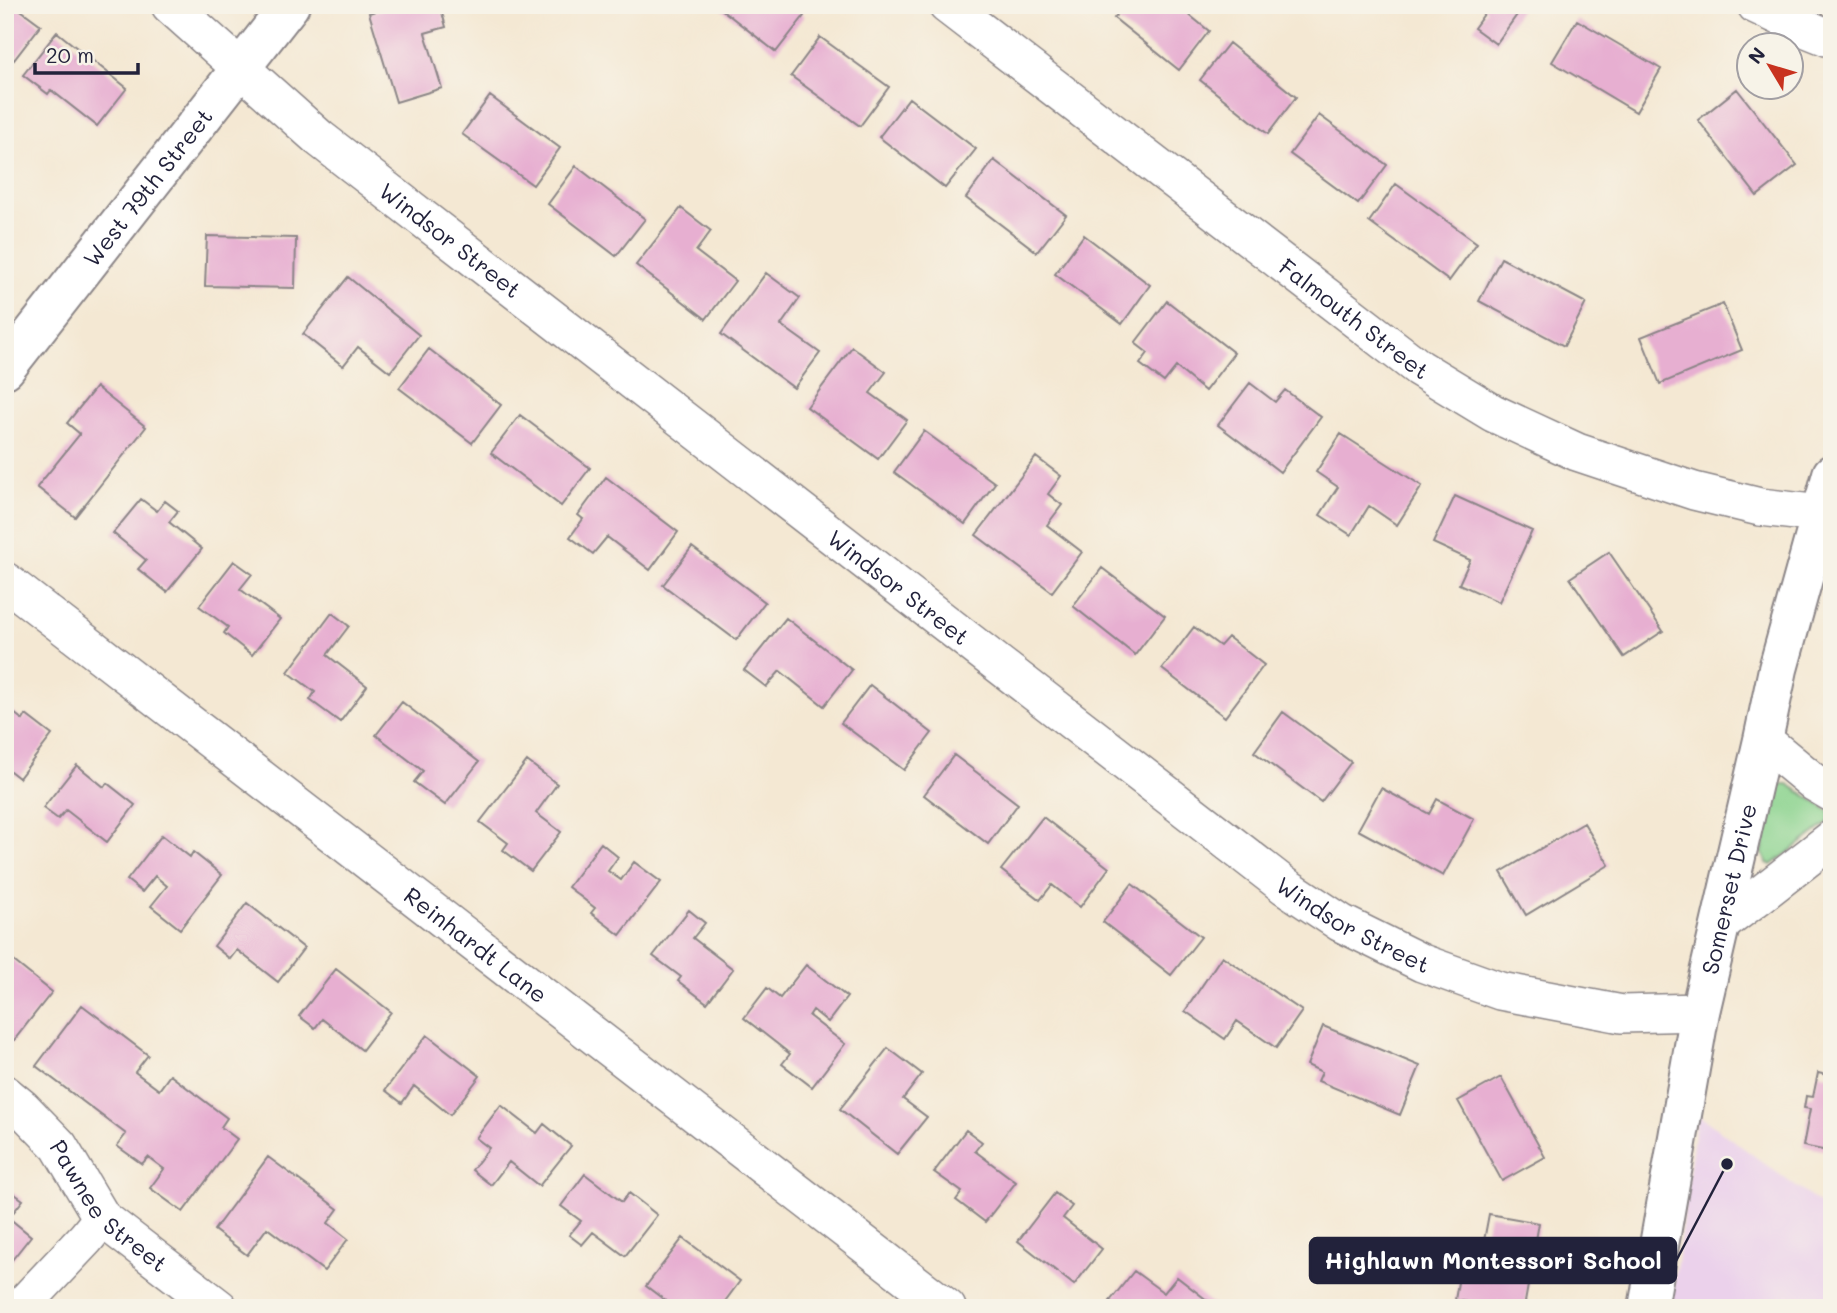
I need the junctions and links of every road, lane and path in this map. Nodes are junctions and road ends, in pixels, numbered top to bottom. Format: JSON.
{"nodes":[{"id":1,"x":170,"y":5,"type":"edge"},
{"id":2,"x":290,"y":5,"type":"edge"},
{"id":3,"x":947,"y":5,"type":"edge"},
{"id":4,"x":1756,"y":5,"type":"edge"},
{"id":5,"x":1832,"y":39,"type":"edge"},
{"id":6,"x":240,"y":68,"type":"junction"},
{"id":7,"x":5,"y":369,"type":"edge"},
{"id":8,"x":1832,"y":474,"type":"edge"},
{"id":9,"x":1821,"y":514,"type":"junction"},
{"id":10,"x":5,"y":581,"type":"edge"},
{"id":11,"x":1763,"y":740,"type":"junction"},
{"id":12,"x":1832,"y":793,"type":"edge"},
{"id":13,"x":1832,"y":839,"type":"edge"},
{"id":14,"x":1721,"y":924,"type":"junction"},
{"id":15,"x":1700,"y":1012,"type":"junction"},
{"id":16,"x":5,"y":1094,"type":"edge"},
{"id":17,"x":102,"y":1218,"type":"junction"},
{"id":18,"x":167,"y":1269,"type":"junction"},
{"id":19,"x":20,"y":1308,"type":"edge"},
{"id":20,"x":171,"y":1308,"type":"edge"},
{"id":21,"x":219,"y":1308,"type":"edge"},
{"id":22,"x":947,"y":1308,"type":"edge"},
{"id":23,"x":1648,"y":1308,"type":"edge"}],
"edges":[{"from":1,"to":6,"type":"street","name":"Windsor Street"},
{"from":2,"to":6,"type":"street","name":"West 79th Street"},
{"from":3,"to":9,"type":"street","name":"Falmouth Street"},
{"from":4,"to":5,"type":"street"},
{"from":6,"to":7,"type":"street","name":"West 79th Street"},
{"from":6,"to":15,"type":"street","name":"Windsor Street"},
{"from":8,"to":9,"type":"street","name":"Somerset Drive"},
{"from":9,"to":11,"type":"street","name":"Somerset Drive"},
{"from":10,"to":22,"type":"street","name":"Reinhardt Lane"},
{"from":11,"to":12,"type":"street"},
{"from":11,"to":14,"type":"street","name":"Somerset Drive"},
{"from":13,"to":14,"type":"street"},
{"from":14,"to":15,"type":"street","name":"Somerset Drive"},
{"from":15,"to":23,"type":"street","name":"Somerset Drive"},
{"from":16,"to":17,"type":"street","name":"Pawnee Street"},
{"from":17,"to":18,"type":"street","name":"Pawnee Street"},
{"from":17,"to":19,"type":"street"},
{"from":18,"to":20,"type":"street"},
{"from":18,"to":21,"type":"street","name":"Pawnee Street"}]}
